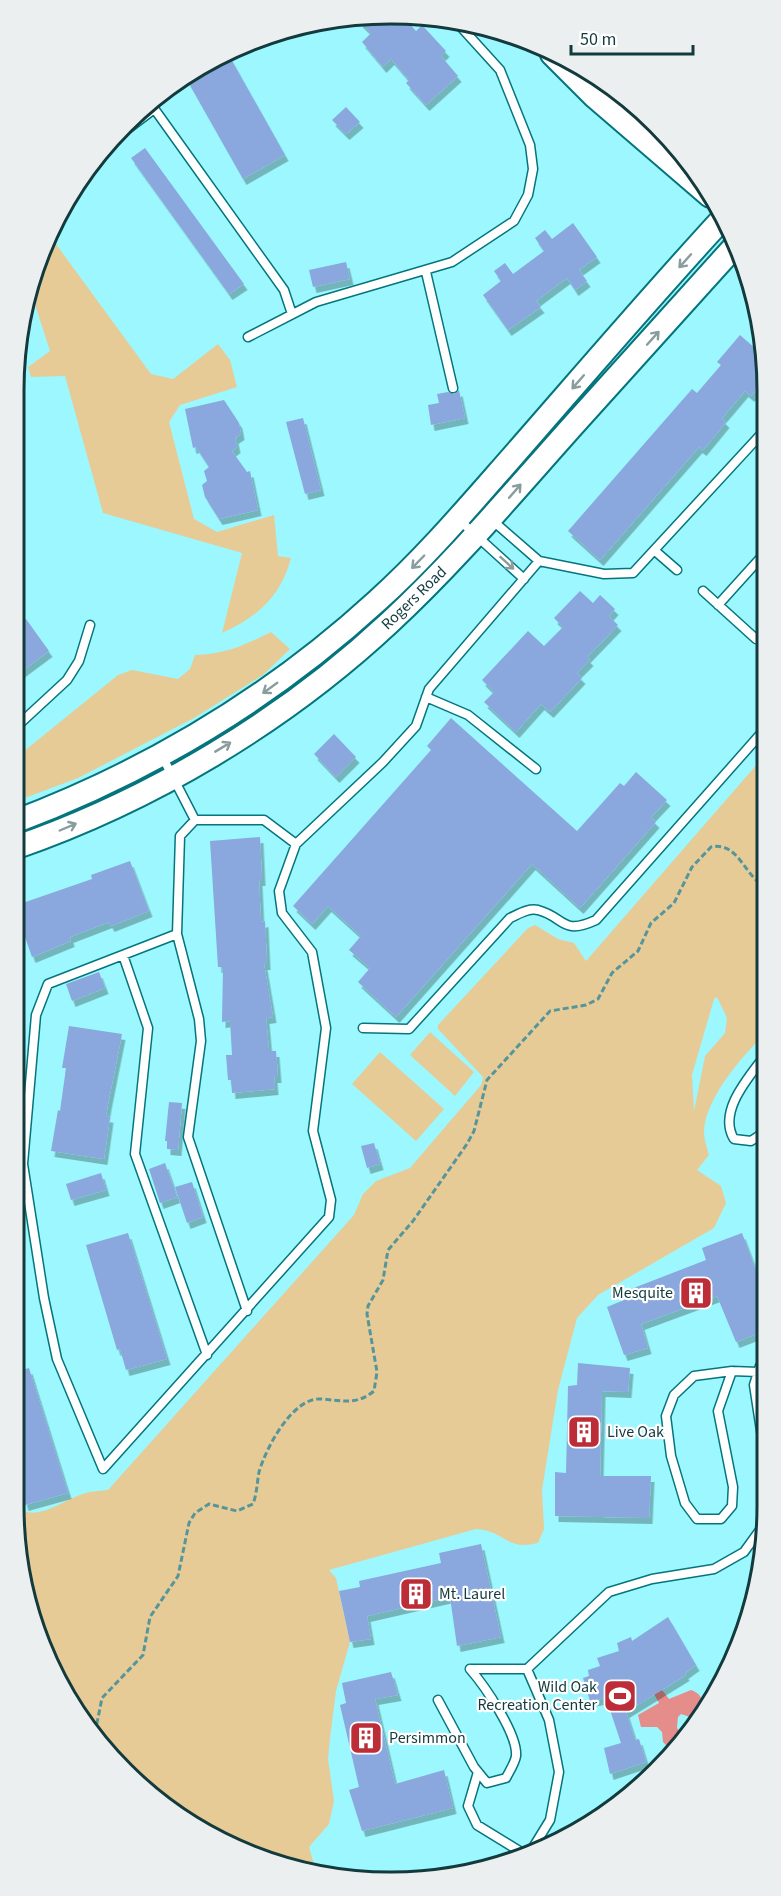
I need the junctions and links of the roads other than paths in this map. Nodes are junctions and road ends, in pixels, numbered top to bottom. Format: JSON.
{"nodes":[{"id":1,"x":465,"y":32,"type":"edge"},
{"id":2,"x":568,"y":70,"type":"edge"},
{"id":3,"x":155,"y":110,"type":"edge"},
{"id":4,"x":688,"y":177,"type":"edge"},
{"id":5,"x":717,"y":225,"type":"edge"},
{"id":6,"x":730,"y":252,"type":"edge"},
{"id":7,"x":426,"y":272,"type":"junction"},
{"id":8,"x":292,"y":314,"type":"junction"},
{"id":9,"x":248,"y":338,"type":"dead end"},
{"id":10,"x":453,"y":388,"type":"dead end"},
{"id":11,"x":757,"y":440,"type":"edge"},
{"id":12,"x":477,"y":516,"type":"junction"},
{"id":13,"x":654,"y":550,"type":"junction"},
{"id":14,"x":539,"y":561,"type":"junction"},
{"id":15,"x":757,"y":562,"type":"edge"},
{"id":16,"x":677,"y":570,"type":"dead end"},
{"id":17,"x":524,"y":579,"type":"junction"},
{"id":18,"x":703,"y":591,"type":"dead end"},
{"id":19,"x":718,"y":605,"type":"junction"},
{"id":20,"x":90,"y":625,"type":"dead end"},
{"id":21,"x":757,"y":638,"type":"edge"},
{"id":22,"x":426,"y":697,"type":"junction"},
{"id":23,"x":24,"y":720,"type":"edge"},
{"id":24,"x":757,"y":738,"type":"edge"},
{"id":25,"x":162,"y":756,"type":"junction"},
{"id":26,"x":536,"y":769,"type":"dead end"},
{"id":27,"x":172,"y":776,"type":"junction"},
{"id":28,"x":24,"y":818,"type":"edge"},
{"id":29,"x":195,"y":820,"type":"junction"},
{"id":30,"x":24,"y":844,"type":"edge"},
{"id":31,"x":296,"y":844,"type":"junction"},
{"id":32,"x":177,"y":934,"type":"junction"},
{"id":33,"x":123,"y":955,"type":"junction"},
{"id":34,"x":363,"y":1028,"type":"dead end"},
{"id":35,"x":757,"y":1066,"type":"edge"},
{"id":36,"x":757,"y":1137,"type":"edge"},
{"id":37,"x":24,"y":1153,"type":"edge"},
{"id":38,"x":24,"y":1170,"type":"edge"},
{"id":39,"x":247,"y":1311,"type":"junction"},
{"id":40,"x":207,"y":1355,"type":"junction"},
{"id":41,"x":732,"y":1371,"type":"junction"},
{"id":42,"x":757,"y":1372,"type":"edge"},
{"id":43,"x":757,"y":1375,"type":"edge"},
{"id":44,"x":757,"y":1405,"type":"edge"},
{"id":45,"x":755,"y":1536,"type":"edge"},
{"id":46,"x":527,"y":1669,"type":"junction"},
{"id":47,"x":438,"y":1700,"type":"dead end"},
{"id":48,"x":478,"y":1772,"type":"junction"},
{"id":49,"x":537,"y":1841,"type":"edge"},
{"id":50,"x":517,"y":1850,"type":"edge"}],
"edges":[{"from":1,"to":7,"type":"lane"},
{"from":2,"to":4,"type":"main road"},
{"from":3,"to":8,"type":"lane"},
{"from":5,"to":12,"type":"main road","name":"Rogers Road","one_way":true},
{"from":12,"to":6,"type":"main road","name":"Rogers Road","one_way":true},
{"from":7,"to":8,"type":"lane"},
{"from":7,"to":10,"type":"lane"},
{"from":8,"to":9,"type":"lane"},
{"from":11,"to":13,"type":"lane"},
{"from":12,"to":14,"type":"lane"},
{"from":12,"to":17,"type":"lane","one_way":true},
{"from":12,"to":25,"type":"main road","name":"Rogers Road","one_way":true},
{"from":27,"to":12,"type":"main road","name":"Rogers Road","one_way":true},
{"from":13,"to":14,"type":"lane"},
{"from":13,"to":16,"type":"lane"},
{"from":14,"to":17,"type":"lane"},
{"from":15,"to":19,"type":"lane"},
{"from":17,"to":22,"type":"lane"},
{"from":18,"to":19,"type":"lane"},
{"from":19,"to":21,"type":"lane"},
{"from":20,"to":23,"type":"lane"},
{"from":22,"to":26,"type":"lane"},
{"from":22,"to":31,"type":"lane"},
{"from":24,"to":34,"type":"lane"},
{"from":25,"to":27,"type":"lane"},
{"from":25,"to":28,"type":"main road","name":"Rogers Road"},
{"from":27,"to":29,"type":"lane"},
{"from":30,"to":27,"type":"main road","name":"Rogers Road","one_way":true},
{"from":29,"to":31,"type":"lane"},
{"from":29,"to":32,"type":"lane"},
{"from":31,"to":39,"type":"lane"},
{"from":32,"to":33,"type":"lane"},
{"from":32,"to":39,"type":"lane"},
{"from":33,"to":37,"type":"lane"},
{"from":33,"to":40,"type":"lane"},
{"from":35,"to":36,"type":"lane"},
{"from":38,"to":40,"type":"lane"},
{"from":39,"to":40,"type":"lane"},
{"from":41,"to":41,"type":"lane"},
{"from":41,"to":42,"type":"lane"},
{"from":43,"to":44,"type":"lane"},
{"from":45,"to":46,"type":"lane"},
{"from":46,"to":48,"type":"lane"},
{"from":46,"to":49,"type":"lane"},
{"from":47,"to":48,"type":"lane"},
{"from":48,"to":50,"type":"lane"}]}
